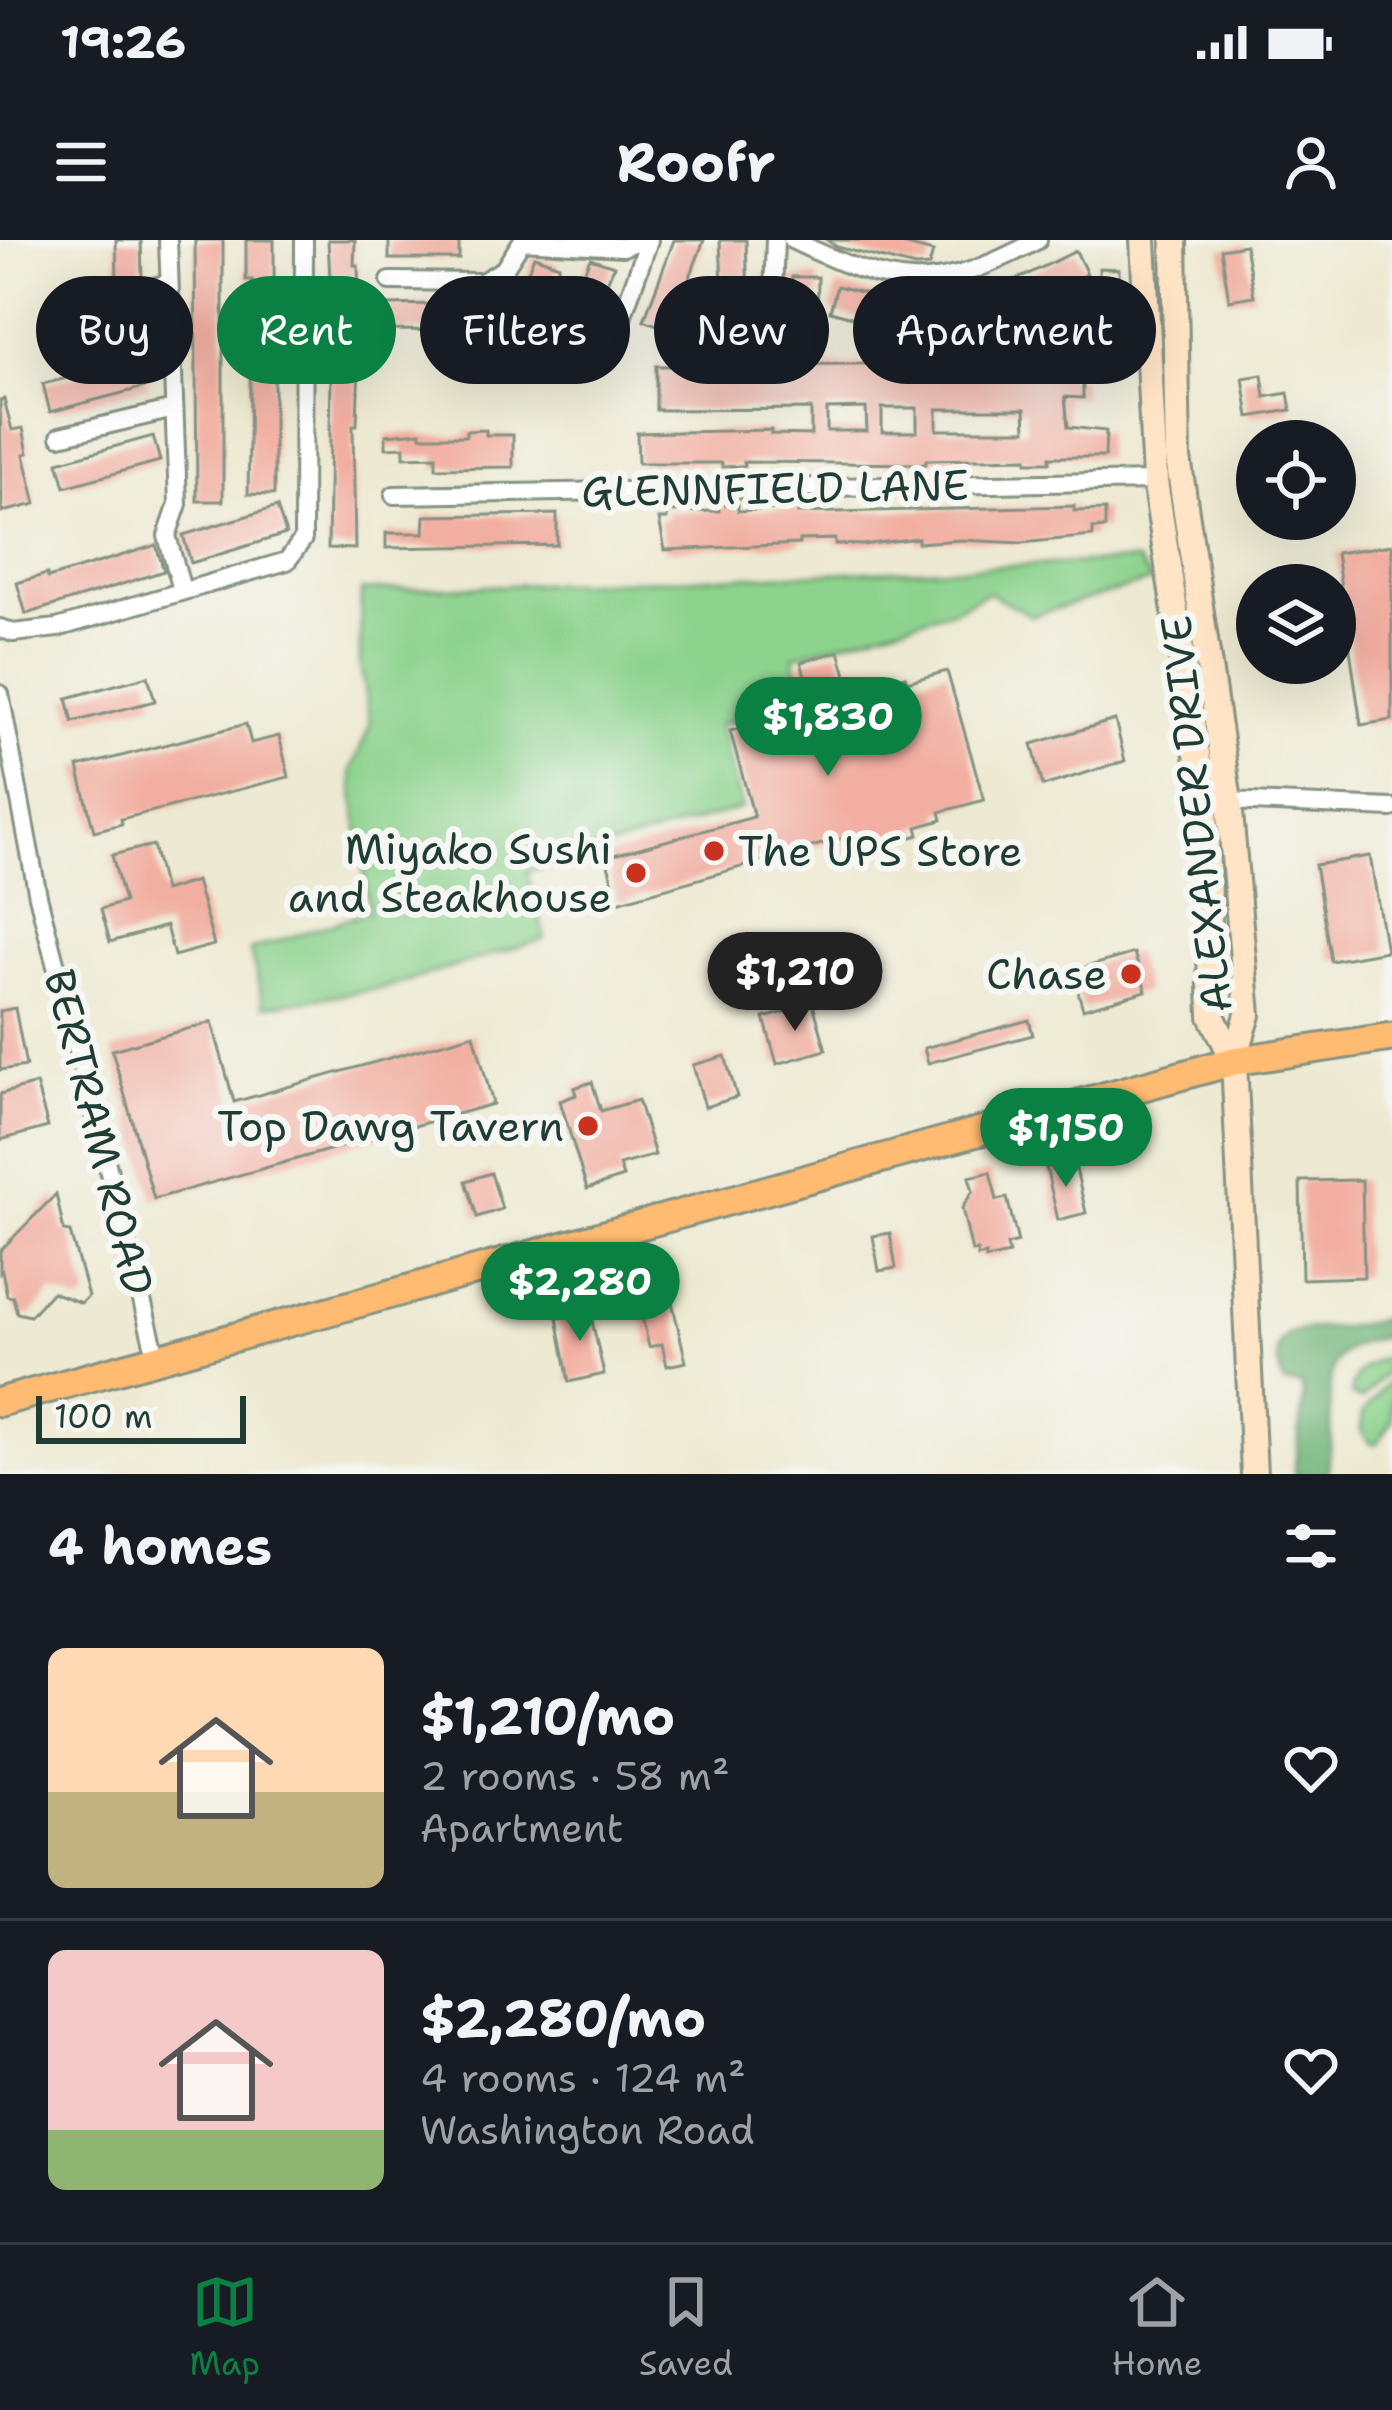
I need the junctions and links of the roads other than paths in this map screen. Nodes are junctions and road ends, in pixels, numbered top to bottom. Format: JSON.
{"nodes":[{"id":1,"x":168,"y":240,"type":"edge"},
{"id":2,"x":304,"y":240,"type":"edge"},
{"id":3,"x":645,"y":240,"type":"edge"},
{"id":4,"x":776,"y":240,"type":"edge"},
{"id":5,"x":792,"y":240,"type":"edge"},
{"id":6,"x":1144,"y":240,"type":"edge"},
{"id":7,"x":1174,"y":240,"type":"edge"},
{"id":8,"x":522,"y":241,"type":"edge"},
{"id":9,"x":1031,"y":242,"type":"edge"},
{"id":10,"x":169,"y":276,"type":"edge"},
{"id":11,"x":774,"y":276,"type":"edge"},
{"id":12,"x":396,"y":281,"type":"edge"},
{"id":13,"x":630,"y":290,"type":"edge"},
{"id":14,"x":173,"y":384,"type":"edge"},
{"id":15,"x":174,"y":409,"type":"junction"},
{"id":16,"x":60,"y":436,"type":"dead end"},
{"id":17,"x":1155,"y":481,"type":"junction"},
{"id":18,"x":394,"y":494,"type":"dead end"},
{"id":19,"x":182,"y":590,"type":"junction"},
{"id":20,"x":0,"y":628,"type":"edge"},
{"id":21,"x":0,"y":694,"type":"edge"},
{"id":22,"x":1229,"y":801,"type":"junction"},
{"id":23,"x":1392,"y":808,"type":"edge"},
{"id":24,"x":1392,"y":1037,"type":"edge"},
{"id":25,"x":1234,"y":1061,"type":"junction"},
{"id":26,"x":157,"y":1359,"type":"junction"},
{"id":27,"x":0,"y":1402,"type":"edge"},
{"id":28,"x":1254,"y":1474,"type":"edge"}],
"edges":[{"from":1,"to":10,"type":"street"},
{"from":2,"to":19,"type":"street"},
{"from":3,"to":8,"type":"street"},
{"from":3,"to":13,"type":"street"},
{"from":4,"to":11,"type":"street"},
{"from":5,"to":9,"type":"street"},
{"from":6,"to":17,"type":"main road","name":"ALEXANDER DRIVE"},
{"from":7,"to":22,"type":"main road","name":"ALEXANDER DRIVE"},
{"from":8,"to":12,"type":"street"},
{"from":14,"to":15,"type":"street"},
{"from":15,"to":16,"type":"street"},
{"from":15,"to":19,"type":"street"},
{"from":17,"to":18,"type":"street","name":"GLENNFIELD LANE"},
{"from":17,"to":25,"type":"main road","name":"ALEXANDER DRIVE"},
{"from":19,"to":20,"type":"street"},
{"from":21,"to":26,"type":"street","name":"BERTRAM ROAD"},
{"from":22,"to":23,"type":"street"},
{"from":22,"to":25,"type":"main road","name":"ALEXANDER DRIVE"},
{"from":24,"to":25,"type":"main road"},
{"from":25,"to":26,"type":"main road"},
{"from":25,"to":28,"type":"main road"},
{"from":26,"to":27,"type":"main road"}]}
